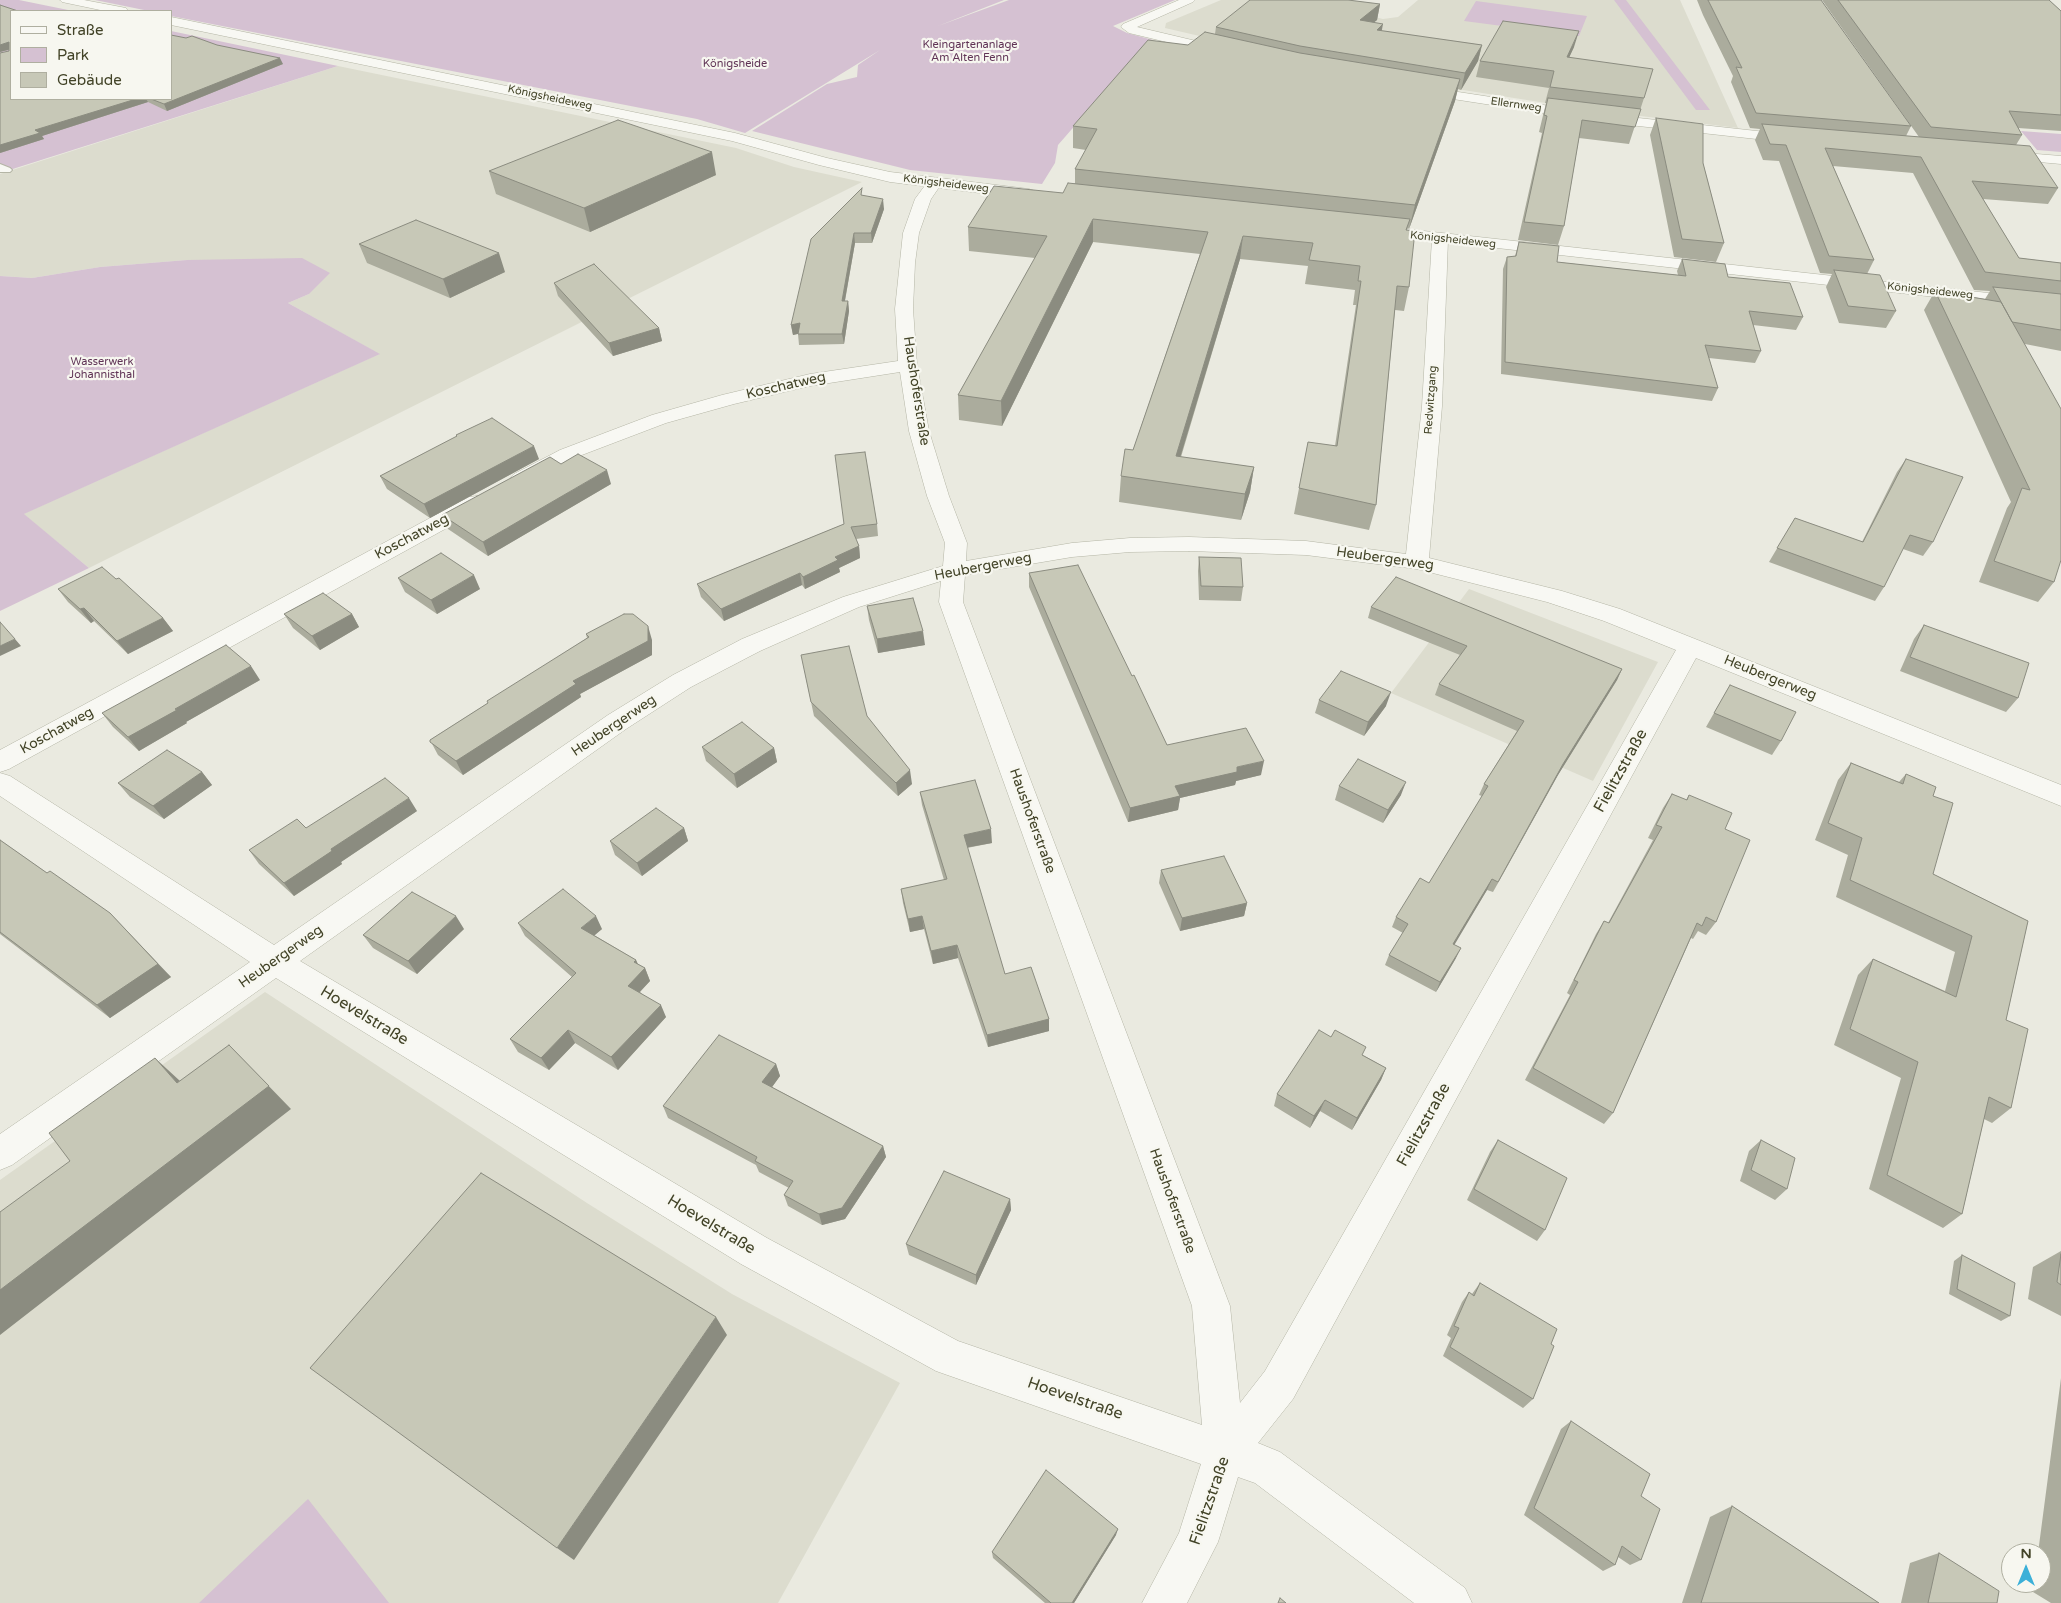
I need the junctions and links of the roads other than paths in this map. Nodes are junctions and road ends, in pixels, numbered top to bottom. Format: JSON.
{"nodes":[{"id":1,"x":66,"y":0,"type":"edge"},
{"id":2,"x":1189,"y":0,"type":"edge"},
{"id":3,"x":117,"y":10,"type":"edge"},
{"id":4,"x":172,"y":21,"type":"edge"},
{"id":5,"x":1239,"y":56,"type":"edge"},
{"id":6,"x":1408,"y":88,"type":"edge"},
{"id":7,"x":1805,"y":140,"type":"edge"},
{"id":8,"x":1983,"y":154,"type":"edge"},
{"id":9,"x":2061,"y":160,"type":"edge"},
{"id":10,"x":934,"y":183,"type":"junction"},
{"id":11,"x":1046,"y":196,"type":"edge"},
{"id":12,"x":1366,"y":230,"type":"edge"},
{"id":13,"x":1440,"y":239,"type":"junction"},
{"id":14,"x":2061,"y":306,"type":"edge"},
{"id":15,"x":908,"y":365,"type":"junction"},
{"id":16,"x":1417,"y":562,"type":"junction"},
{"id":17,"x":953,"y":570,"type":"junction"},
{"id":18,"x":1691,"y":646,"type":"junction"},
{"id":19,"x":0,"y":762,"type":"edge"},
{"id":20,"x":0,"y":783,"type":"edge"},
{"id":21,"x":2061,"y":796,"type":"edge"},
{"id":22,"x":274,"y":961,"type":"junction"},
{"id":23,"x":0,"y":1154,"type":"edge"},
{"id":24,"x":1225,"y":1453,"type":"junction"},
{"id":25,"x":1164,"y":1603,"type":"edge"},
{"id":26,"x":1450,"y":1603,"type":"edge"}],
"edges":[{"from":1,"to":3,"type":"street"},
{"from":2,"to":5,"type":"street"},
{"from":4,"to":10,"type":"street","name":"Königsheideweg"},
{"from":6,"to":7,"type":"street","name":"Ellernweg"},
{"from":8,"to":9,"type":"street"},
{"from":10,"to":11,"type":"street","name":"Königsheideweg"},
{"from":10,"to":15,"type":"street","name":"Haushoferstraße"},
{"from":12,"to":13,"type":"street","name":"Königsheideweg"},
{"from":13,"to":14,"type":"street","name":"Königsheideweg"},
{"from":13,"to":16,"type":"street","name":"Redwitzgang"},
{"from":15,"to":17,"type":"street","name":"Haushoferstraße"},
{"from":15,"to":19,"type":"street","name":"Koschatweg"},
{"from":16,"to":17,"type":"street","name":"Heubergerweg"},
{"from":16,"to":18,"type":"street","name":"Heubergerweg"},
{"from":17,"to":22,"type":"street","name":"Heubergerweg"},
{"from":17,"to":24,"type":"street","name":"Haushoferstraße"},
{"from":18,"to":21,"type":"street","name":"Heubergerweg"},
{"from":18,"to":24,"type":"street","name":"Fielitzstraße"},
{"from":20,"to":22,"type":"street","name":"Hoevelstraße"},
{"from":22,"to":23,"type":"street","name":"Heubergerweg"},
{"from":22,"to":24,"type":"street","name":"Hoevelstraße"},
{"from":24,"to":25,"type":"street","name":"Fielitzstraße"},
{"from":24,"to":26,"type":"street","name":"Hoevelstraße"}]}
